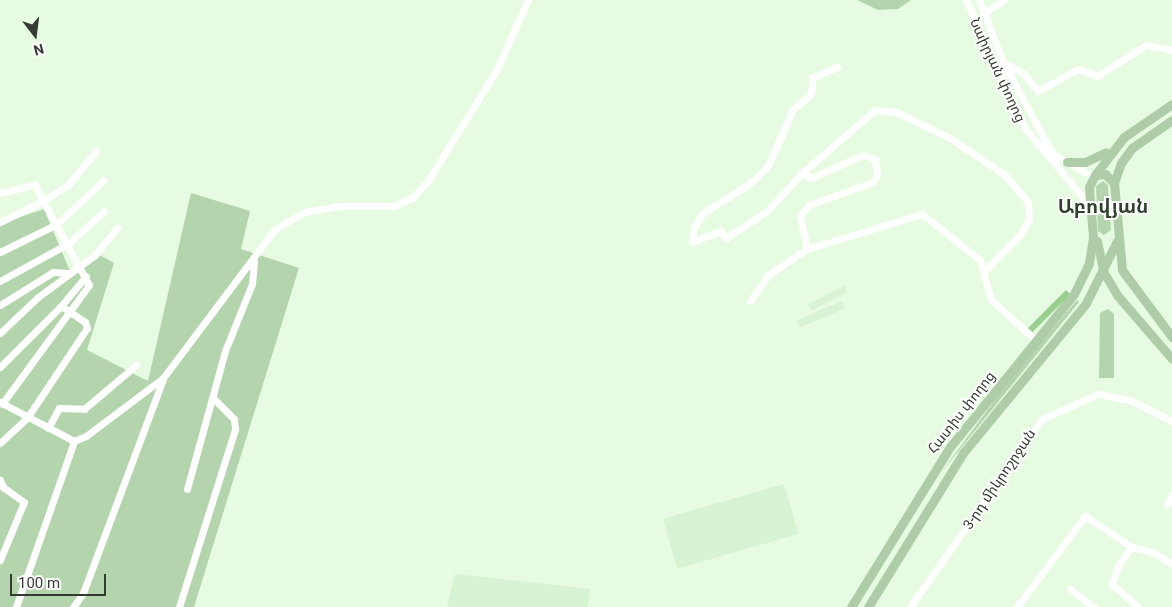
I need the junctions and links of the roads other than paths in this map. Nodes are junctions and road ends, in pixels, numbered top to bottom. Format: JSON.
{"nodes":[{"id":1,"x":528,"y":0,"type":"edge"},
{"id":2,"x":966,"y":0,"type":"edge"},
{"id":3,"x":979,"y":0,"type":"edge"},
{"id":4,"x":999,"y":1,"type":"edge"},
{"id":5,"x":984,"y":13,"type":"junction"},
{"id":6,"x":1172,"y":50,"type":"edge"},
{"id":7,"x":1003,"y":62,"type":"junction"},
{"id":8,"x":838,"y":67,"type":"dead end"},
{"id":9,"x":1172,"y":104,"type":"edge"},
{"id":10,"x":1172,"y":120,"type":"edge"},
{"id":11,"x":1116,"y":144,"type":"junction"},
{"id":12,"x":96,"y":151,"type":"dead end"},
{"id":13,"x":1068,"y":162,"type":"junction"},
{"id":14,"x":802,"y":173,"type":"junction"},
{"id":15,"x":1093,"y":175,"type":"junction"},
{"id":16,"x":104,"y":180,"type":"dead end"},
{"id":17,"x":1114,"y":183,"type":"junction"},
{"id":18,"x":0,"y":193,"type":"edge"},
{"id":19,"x":43,"y":201,"type":"junction"},
{"id":20,"x":1090,"y":206,"type":"junction"},
{"id":21,"x":104,"y":211,"type":"dead end"},
{"id":22,"x":0,"y":222,"type":"edge"},
{"id":23,"x":57,"y":224,"type":"junction"},
{"id":24,"x":117,"y":228,"type":"dead end"},
{"id":25,"x":1117,"y":238,"type":"junction"},
{"id":26,"x":1095,"y":239,"type":"junction"},
{"id":27,"x":68,"y":242,"type":"junction"},
{"id":28,"x":806,"y":249,"type":"junction"},
{"id":29,"x":0,"y":252,"type":"edge"},
{"id":30,"x":254,"y":260,"type":"junction"},
{"id":31,"x":80,"y":264,"type":"junction"},
{"id":32,"x":986,"y":269,"type":"junction"},
{"id":33,"x":68,"y":273,"type":"junction"},
{"id":34,"x":1104,"y":273,"type":"junction"},
{"id":35,"x":86,"y":276,"type":"junction"},
{"id":36,"x":0,"y":281,"type":"edge"},
{"id":37,"x":750,"y":302,"type":"dead end"},
{"id":38,"x":0,"y":305,"type":"edge"},
{"id":39,"x":61,"y":306,"type":"junction"},
{"id":40,"x":72,"y":313,"type":"junction"},
{"id":41,"x":0,"y":332,"type":"edge"},
{"id":42,"x":1172,"y":337,"type":"edge"},
{"id":43,"x":1036,"y":340,"type":"junction"},
{"id":44,"x":1172,"y":359,"type":"edge"},
{"id":45,"x":136,"y":365,"type":"dead end"},
{"id":46,"x":0,"y":367,"type":"edge"},
{"id":47,"x":163,"y":378,"type":"junction"},
{"id":48,"x":213,"y":398,"type":"junction"},
{"id":49,"x":1,"y":403,"type":"edge"},
{"id":50,"x":27,"y":418,"type":"junction"},
{"id":51,"x":1172,"y":421,"type":"edge"},
{"id":52,"x":48,"y":428,"type":"junction"},
{"id":53,"x":74,"y":441,"type":"junction"},
{"id":54,"x":0,"y":443,"type":"edge"},
{"id":55,"x":1,"y":487,"type":"edge"},
{"id":56,"x":187,"y":489,"type":"dead end"},
{"id":57,"x":1172,"y":496,"type":"edge"},
{"id":58,"x":1167,"y":504,"type":"dead end"},
{"id":59,"x":1132,"y":547,"type":"junction"},
{"id":60,"x":0,"y":560,"type":"edge"},
{"id":61,"x":1172,"y":564,"type":"edge"},
{"id":62,"x":1070,"y":589,"type":"dead end"},
{"id":63,"x":1137,"y":606,"type":"dead end"},
{"id":64,"x":16,"y":607,"type":"edge"},
{"id":65,"x":74,"y":607,"type":"edge"},
{"id":66,"x":179,"y":607,"type":"edge"},
{"id":67,"x":851,"y":607,"type":"edge"},
{"id":68,"x":868,"y":607,"type":"edge"},
{"id":69,"x":910,"y":607,"type":"edge"},
{"id":70,"x":1017,"y":607,"type":"edge"},
{"id":71,"x":1094,"y":607,"type":"edge"}],
"edges":[{"from":1,"to":30,"type":"street"},
{"from":2,"to":20,"type":"street","name":"Նաիրյան փողոց"},
{"from":3,"to":5,"type":"street","name":"Նաիրյան փողոց"},
{"from":4,"to":5,"type":"street"},
{"from":5,"to":7,"type":"street","name":"Նաիրյան փողոց"},
{"from":6,"to":7,"type":"street"},
{"from":7,"to":13,"type":"street","name":"Նաիրյան փողոց"},
{"from":8,"to":14,"type":"street"},
{"from":9,"to":11,"type":"main road"},
{"from":10,"to":17,"type":"main road"},
{"from":11,"to":13,"type":"main road"},
{"from":11,"to":15,"type":"main road"},
{"from":12,"to":19,"type":"street"},
{"from":13,"to":15,"type":"street","name":"Նաիրյան փողոց"},
{"from":14,"to":28,"type":"street"},
{"from":14,"to":32,"type":"street"},
{"from":15,"to":17,"type":"main road"},
{"from":15,"to":20,"type":"main road"},
{"from":16,"to":23,"type":"street"},
{"from":17,"to":25,"type":"main road"},
{"from":18,"to":19,"type":"street"},
{"from":19,"to":22,"type":"street"},
{"from":19,"to":23,"type":"street"},
{"from":20,"to":26,"type":"main road"},
{"from":21,"to":27,"type":"street"},
{"from":23,"to":27,"type":"street"},
{"from":23,"to":29,"type":"street"},
{"from":24,"to":31,"type":"street"},
{"from":25,"to":26,"type":"main road"},
{"from":25,"to":34,"type":"main road","name":"Հատիս փողոց"},
{"from":25,"to":42,"type":"main road"},
{"from":26,"to":34,"type":"main road"},
{"from":26,"to":43,"type":"main road","name":"Հատիս փողոց"},
{"from":27,"to":31,"type":"street"},
{"from":27,"to":36,"type":"street"},
{"from":28,"to":32,"type":"street"},
{"from":28,"to":37,"type":"street"},
{"from":30,"to":47,"type":"street"},
{"from":30,"to":48,"type":"street"},
{"from":31,"to":33,"type":"street"},
{"from":31,"to":35,"type":"street"},
{"from":32,"to":43,"type":"street"},
{"from":33,"to":38,"type":"street"},
{"from":33,"to":41,"type":"street"},
{"from":34,"to":44,"type":"main road"},
{"from":34,"to":68,"type":"main road","name":"Հատիս փողոց"},
{"from":35,"to":39,"type":"street"},
{"from":35,"to":40,"type":"street"},
{"from":39,"to":40,"type":"street"},
{"from":39,"to":46,"type":"street"},
{"from":40,"to":49,"type":"street"},
{"from":40,"to":50,"type":"street"},
{"from":43,"to":67,"type":"main road","name":"Հատիս փողոց"},
{"from":45,"to":52,"type":"street"},
{"from":47,"to":53,"type":"street"},
{"from":47,"to":65,"type":"street"},
{"from":48,"to":56,"type":"street"},
{"from":48,"to":66,"type":"street"},
{"from":49,"to":50,"type":"street"},
{"from":50,"to":52,"type":"street"},
{"from":50,"to":54,"type":"street"},
{"from":51,"to":69,"type":"street","name":"3-րդ միկրոշրջան"},
{"from":52,"to":53,"type":"street"},
{"from":53,"to":64,"type":"street"},
{"from":55,"to":60,"type":"street"},
{"from":57,"to":58,"type":"street"},
{"from":59,"to":61,"type":"street"},
{"from":59,"to":63,"type":"street"},
{"from":59,"to":70,"type":"street"},
{"from":62,"to":71,"type":"street"}]}
